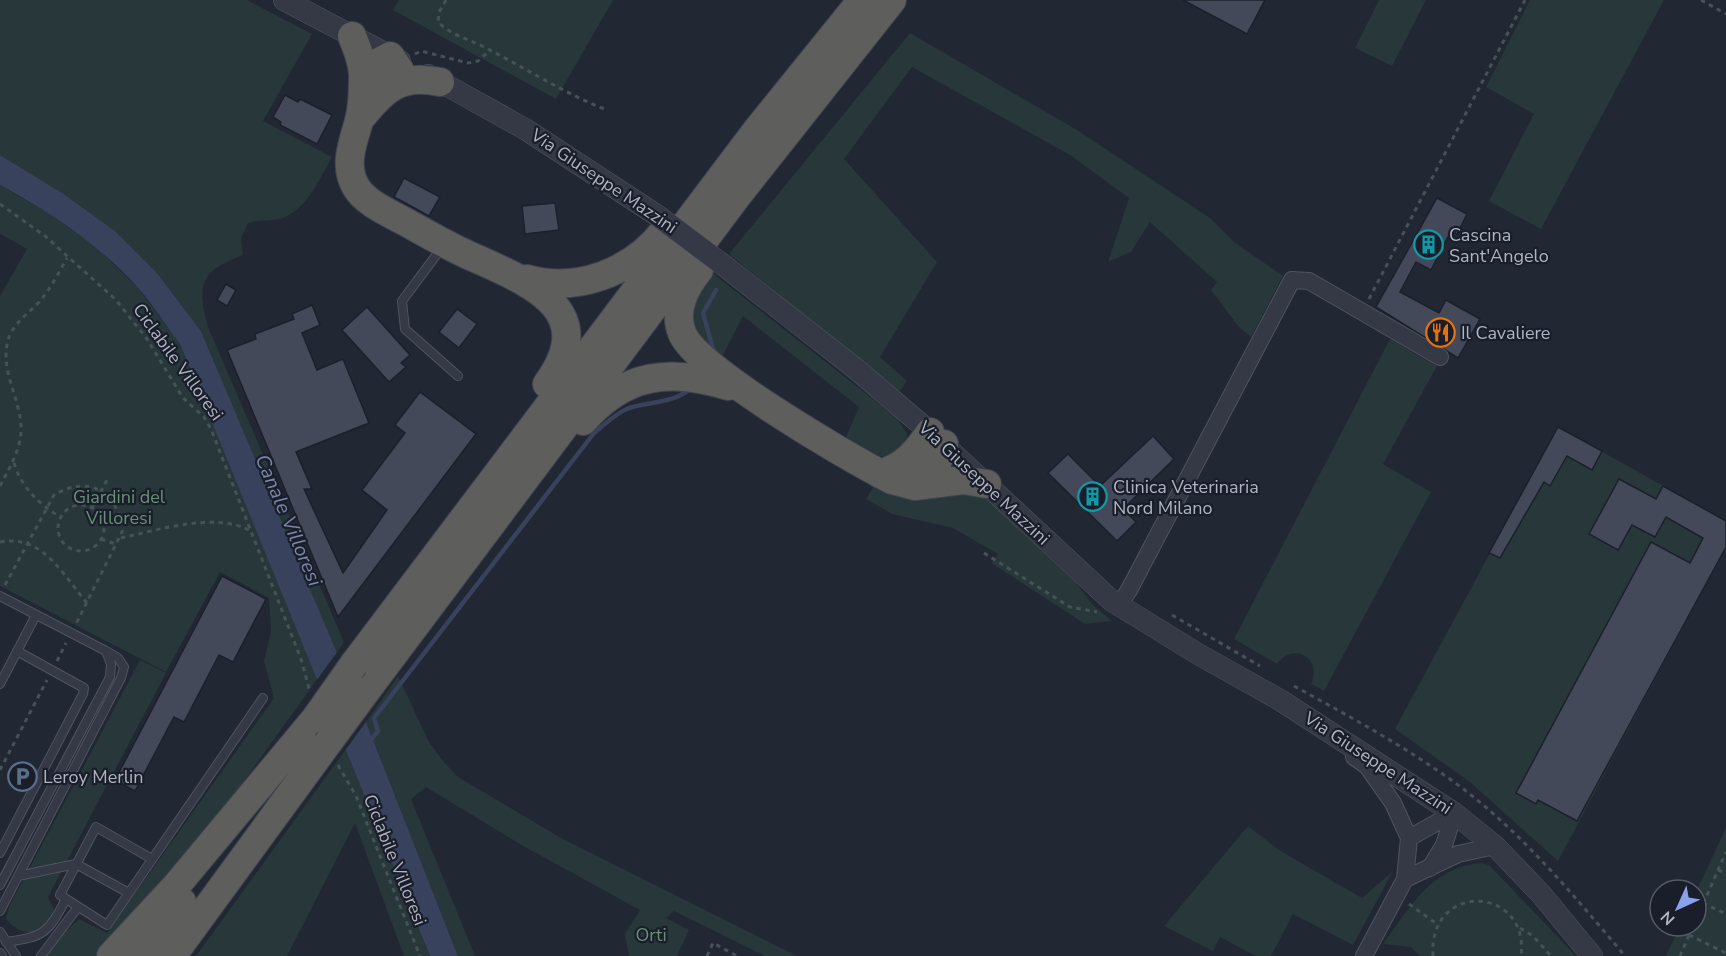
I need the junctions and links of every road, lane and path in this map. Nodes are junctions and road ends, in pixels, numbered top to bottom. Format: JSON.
{"nodes":[{"id":1,"x":284,"y":0,"type":"edge"},
{"id":2,"x":446,"y":0,"type":"edge"},
{"id":3,"x":862,"y":0,"type":"edge"},
{"id":4,"x":892,"y":0,"type":"edge"},
{"id":5,"x":1525,"y":0,"type":"edge"},
{"id":6,"x":1701,"y":0,"type":"edge"},
{"id":7,"x":1726,"y":14,"type":"edge"},
{"id":8,"x":352,"y":36,"type":"junction"},
{"id":9,"x":490,"y":51,"type":"junction"},
{"id":10,"x":396,"y":69,"type":"junction"},
{"id":11,"x":364,"y":78,"type":"junction"},
{"id":12,"x":440,"y":82,"type":"joint"},
{"id":13,"x":607,"y":110,"type":"dead end"},
{"id":14,"x":359,"y":120,"type":"junction"},
{"id":15,"x":757,"y":130,"type":"junction"},
{"id":16,"x":737,"y":196,"type":"junction"},
{"id":17,"x":0,"y":204,"type":"edge"},
{"id":18,"x":445,"y":244,"type":"junction"},
{"id":19,"x":67,"y":257,"type":"junction"},
{"id":20,"x":512,"y":274,"type":"junction"},
{"id":21,"x":1362,"y":312,"type":"junction"},
{"id":22,"x":1440,"y":357,"type":"dead end"},
{"id":23,"x":458,"y":376,"type":"dead end"},
{"id":24,"x":745,"y":391,"type":"junction"},
{"id":25,"x":937,"y":438,"type":"junction"},
{"id":26,"x":13,"y":461,"type":"junction"},
{"id":27,"x":880,"y":474,"type":"junction"},
{"id":28,"x":510,"y":476,"type":"junction"},
{"id":29,"x":107,"y":480,"type":"dead end"},
{"id":30,"x":987,"y":484,"type":"junction"},
{"id":31,"x":0,"y":486,"type":"edge"},
{"id":32,"x":915,"y":486,"type":"junction"},
{"id":33,"x":100,"y":491,"type":"junction"},
{"id":34,"x":45,"y":508,"type":"junction"},
{"id":35,"x":92,"y":508,"type":"junction"},
{"id":36,"x":60,"y":517,"type":"junction"},
{"id":37,"x":250,"y":531,"type":"junction"},
{"id":38,"x":121,"y":538,"type":"junction"},
{"id":39,"x":101,"y":539,"type":"junction"},
{"id":40,"x":0,"y":542,"type":"edge"},
{"id":41,"x":27,"y":542,"type":"junction"},
{"id":42,"x":118,"y":545,"type":"junction"},
{"id":43,"x":984,"y":553,"type":"dead end"},
{"id":44,"x":0,"y":595,"type":"edge"},
{"id":45,"x":87,"y":603,"type":"junction"},
{"id":46,"x":1119,"y":605,"type":"junction"},
{"id":47,"x":1169,"y":613,"type":"dead end"},
{"id":48,"x":36,"y":615,"type":"junction"},
{"id":49,"x":72,"y":633,"type":"junction"},
{"id":50,"x":17,"y":651,"type":"junction"},
{"id":51,"x":106,"y":651,"type":"junction"},
{"id":52,"x":53,"y":670,"type":"junction"},
{"id":53,"x":1269,"y":672,"type":"dead end"},
{"id":54,"x":0,"y":684,"type":"edge"},
{"id":55,"x":307,"y":684,"type":"dead end"},
{"id":56,"x":263,"y":698,"type":"dead end"},
{"id":57,"x":1280,"y":699,"type":"junction"},
{"id":58,"x":316,"y":718,"type":"junction"},
{"id":59,"x":0,"y":770,"type":"edge"},
{"id":60,"x":343,"y":776,"type":"dead end"},
{"id":61,"x":1454,"y":813,"type":"junction"},
{"id":62,"x":1409,"y":838,"type":"junction"},
{"id":63,"x":1495,"y":846,"type":"junction"},
{"id":64,"x":1726,"y":852,"type":"edge"},
{"id":65,"x":0,"y":854,"type":"edge"},
{"id":66,"x":152,"y":859,"type":"junction"},
{"id":67,"x":76,"y":864,"type":"junction"},
{"id":68,"x":1429,"y":869,"type":"junction"},
{"id":69,"x":1718,"y":870,"type":"junction"},
{"id":70,"x":1726,"y":873,"type":"edge"},
{"id":71,"x":18,"y":876,"type":"junction"},
{"id":72,"x":1405,"y":879,"type":"junction"},
{"id":73,"x":0,"y":885,"type":"edge"},
{"id":74,"x":1708,"y":892,"type":"edge"},
{"id":75,"x":129,"y":893,"type":"junction"},
{"id":76,"x":1397,"y":895,"type":"junction"},
{"id":77,"x":66,"y":898,"type":"junction"},
{"id":78,"x":1708,"y":905,"type":"edge"},
{"id":79,"x":78,"y":907,"type":"junction"},
{"id":80,"x":0,"y":911,"type":"edge"},
{"id":81,"x":1726,"y":914,"type":"edge"},
{"id":82,"x":1437,"y":924,"type":"junction"},
{"id":83,"x":1518,"y":927,"type":"junction"},
{"id":84,"x":0,"y":932,"type":"edge"},
{"id":85,"x":1688,"y":938,"type":"edge"},
{"id":86,"x":1696,"y":938,"type":"edge"},
{"id":87,"x":6,"y":942,"type":"junction"},
{"id":88,"x":179,"y":952,"type":"edge"},
{"id":89,"x":1726,"y":952,"type":"edge"},
{"id":90,"x":16,"y":956,"type":"edge"},
{"id":91,"x":41,"y":956,"type":"edge"},
{"id":92,"x":111,"y":956,"type":"edge"},
{"id":93,"x":143,"y":956,"type":"edge"},
{"id":94,"x":420,"y":956,"type":"edge"},
{"id":95,"x":707,"y":956,"type":"edge"},
{"id":96,"x":737,"y":956,"type":"edge"},
{"id":97,"x":1364,"y":956,"type":"edge"},
{"id":98,"x":1432,"y":956,"type":"edge"},
{"id":99,"x":1521,"y":956,"type":"edge"},
{"id":100,"x":1551,"y":956,"type":"edge"},
{"id":101,"x":1592,"y":956,"type":"edge"},
{"id":102,"x":1680,"y":956,"type":"edge"}],
"edges":[{"from":1,"to":8,"type":"street"},
{"from":2,"to":9,"type":"path"},
{"from":3,"to":15,"type":"highway"},
{"from":4,"to":16,"type":"highway"},
{"from":5,"to":21,"type":"path"},
{"from":6,"to":7,"type":"path"},
{"from":8,"to":10,"type":"street"},
{"from":8,"to":11,"type":"highway"},
{"from":9,"to":10,"type":"path"},
{"from":9,"to":13,"type":"path"},
{"from":10,"to":11,"type":"highway"},
{"from":10,"to":12,"type":"highway"},
{"from":10,"to":14,"type":"highway"},
{"from":11,"to":14,"type":"highway"},
{"from":12,"to":25,"type":"street","name":"Via Giuseppe Mazzini","bridge":true},
{"from":14,"to":18,"type":"highway"},
{"from":15,"to":20,"type":"highway"},
{"from":15,"to":28,"type":"highway"},
{"from":16,"to":24,"type":"highway"},
{"from":16,"to":28,"type":"highway"},
{"from":17,"to":19,"type":"path","name":"Ciclabile Villoresi"},
{"from":18,"to":20,"type":"highway"},
{"from":18,"to":23,"type":"lane"},
{"from":19,"to":26,"type":"path"},
{"from":19,"to":37,"type":"path","name":"Ciclabile Villoresi"},
{"from":20,"to":28,"type":"highway"},
{"from":21,"to":22,"type":"street"},
{"from":21,"to":46,"type":"street"},
{"from":24,"to":27,"type":"highway"},
{"from":24,"to":28,"type":"highway"},
{"from":25,"to":27,"type":"highway"},
{"from":25,"to":30,"type":"street","name":"Via Giuseppe Mazzini"},
{"from":25,"to":32,"type":"highway"},
{"from":26,"to":31,"type":"path"},
{"from":26,"to":34,"type":"path"},
{"from":27,"to":32,"type":"highway"},
{"from":28,"to":58,"type":"highway","bridge":true},
{"from":28,"to":88,"type":"highway","bridge":true},
{"from":29,"to":33,"type":"path"},
{"from":30,"to":32,"type":"highway"},
{"from":30,"to":46,"type":"street","name":"Via Giuseppe Mazzini"},
{"from":33,"to":34,"type":"path"},
{"from":33,"to":35,"type":"path"},
{"from":33,"to":38,"type":"path"},
{"from":34,"to":36,"type":"path"},
{"from":34,"to":41,"type":"path"},
{"from":35,"to":36,"type":"path"},
{"from":35,"to":39,"type":"path"},
{"from":36,"to":39,"type":"path"},
{"from":37,"to":38,"type":"path"},
{"from":37,"to":55,"type":"path","name":"Ciclabile Villoresi"},
{"from":38,"to":42,"type":"path"},
{"from":39,"to":42,"type":"path"},
{"from":40,"to":41,"type":"path"},
{"from":41,"to":44,"type":"path"},
{"from":41,"to":45,"type":"path"},
{"from":42,"to":45,"type":"path"},
{"from":43,"to":46,"type":"path"},
{"from":44,"to":48,"type":"lane"},
{"from":45,"to":49,"type":"path"},
{"from":46,"to":57,"type":"street","name":"Via Giuseppe Mazzini"},
{"from":47,"to":53,"type":"path"},
{"from":48,"to":49,"type":"lane"},
{"from":48,"to":50,"type":"lane"},
{"from":49,"to":51,"type":"lane"},
{"from":49,"to":52,"type":"path"},
{"from":50,"to":52,"type":"lane"},
{"from":50,"to":54,"type":"lane"},
{"from":51,"to":71,"type":"lane"},
{"from":51,"to":73,"type":"lane"},
{"from":52,"to":59,"type":"path"},
{"from":52,"to":65,"type":"lane"},
{"from":56,"to":66,"type":"lane"},
{"from":57,"to":61,"type":"street","name":"Via Giuseppe Mazzini"},
{"from":57,"to":62,"type":"street"},
{"from":58,"to":92,"type":"highway"},
{"from":58,"to":93,"type":"highway"},
{"from":60,"to":94,"type":"path","name":"Ciclabile Villoresi"},
{"from":61,"to":62,"type":"street"},
{"from":61,"to":63,"type":"street","name":"Via Giuseppe Mazzini"},
{"from":61,"to":68,"type":"street"},
{"from":62,"to":72,"type":"street"},
{"from":63,"to":68,"type":"street"},
{"from":63,"to":101,"type":"street","name":"Via Giuseppe Mazzini"},
{"from":64,"to":69,"type":"path"},
{"from":66,"to":67,"type":"lane"},
{"from":66,"to":75,"type":"lane"},
{"from":67,"to":71,"type":"lane"},
{"from":67,"to":75,"type":"lane"},
{"from":67,"to":77,"type":"lane"},
{"from":68,"to":72,"type":"street"},
{"from":69,"to":70,"type":"path"},
{"from":69,"to":74,"type":"path"},
{"from":71,"to":80,"type":"lane"},
{"from":72,"to":76,"type":"street"},
{"from":75,"to":79,"type":"lane"},
{"from":76,"to":82,"type":"path"},
{"from":76,"to":97,"type":"street"},
{"from":77,"to":79,"type":"lane"},
{"from":77,"to":87,"type":"lane"},
{"from":78,"to":81,"type":"path"},
{"from":79,"to":91,"type":"lane"},
{"from":82,"to":83,"type":"path"},
{"from":82,"to":98,"type":"path"},
{"from":83,"to":99,"type":"path"},
{"from":83,"to":100,"type":"path"},
{"from":84,"to":87,"type":"lane"},
{"from":85,"to":102,"type":"path"},
{"from":86,"to":89,"type":"path"},
{"from":87,"to":90,"type":"lane"},
{"from":95,"to":96,"type":"path"}]}
